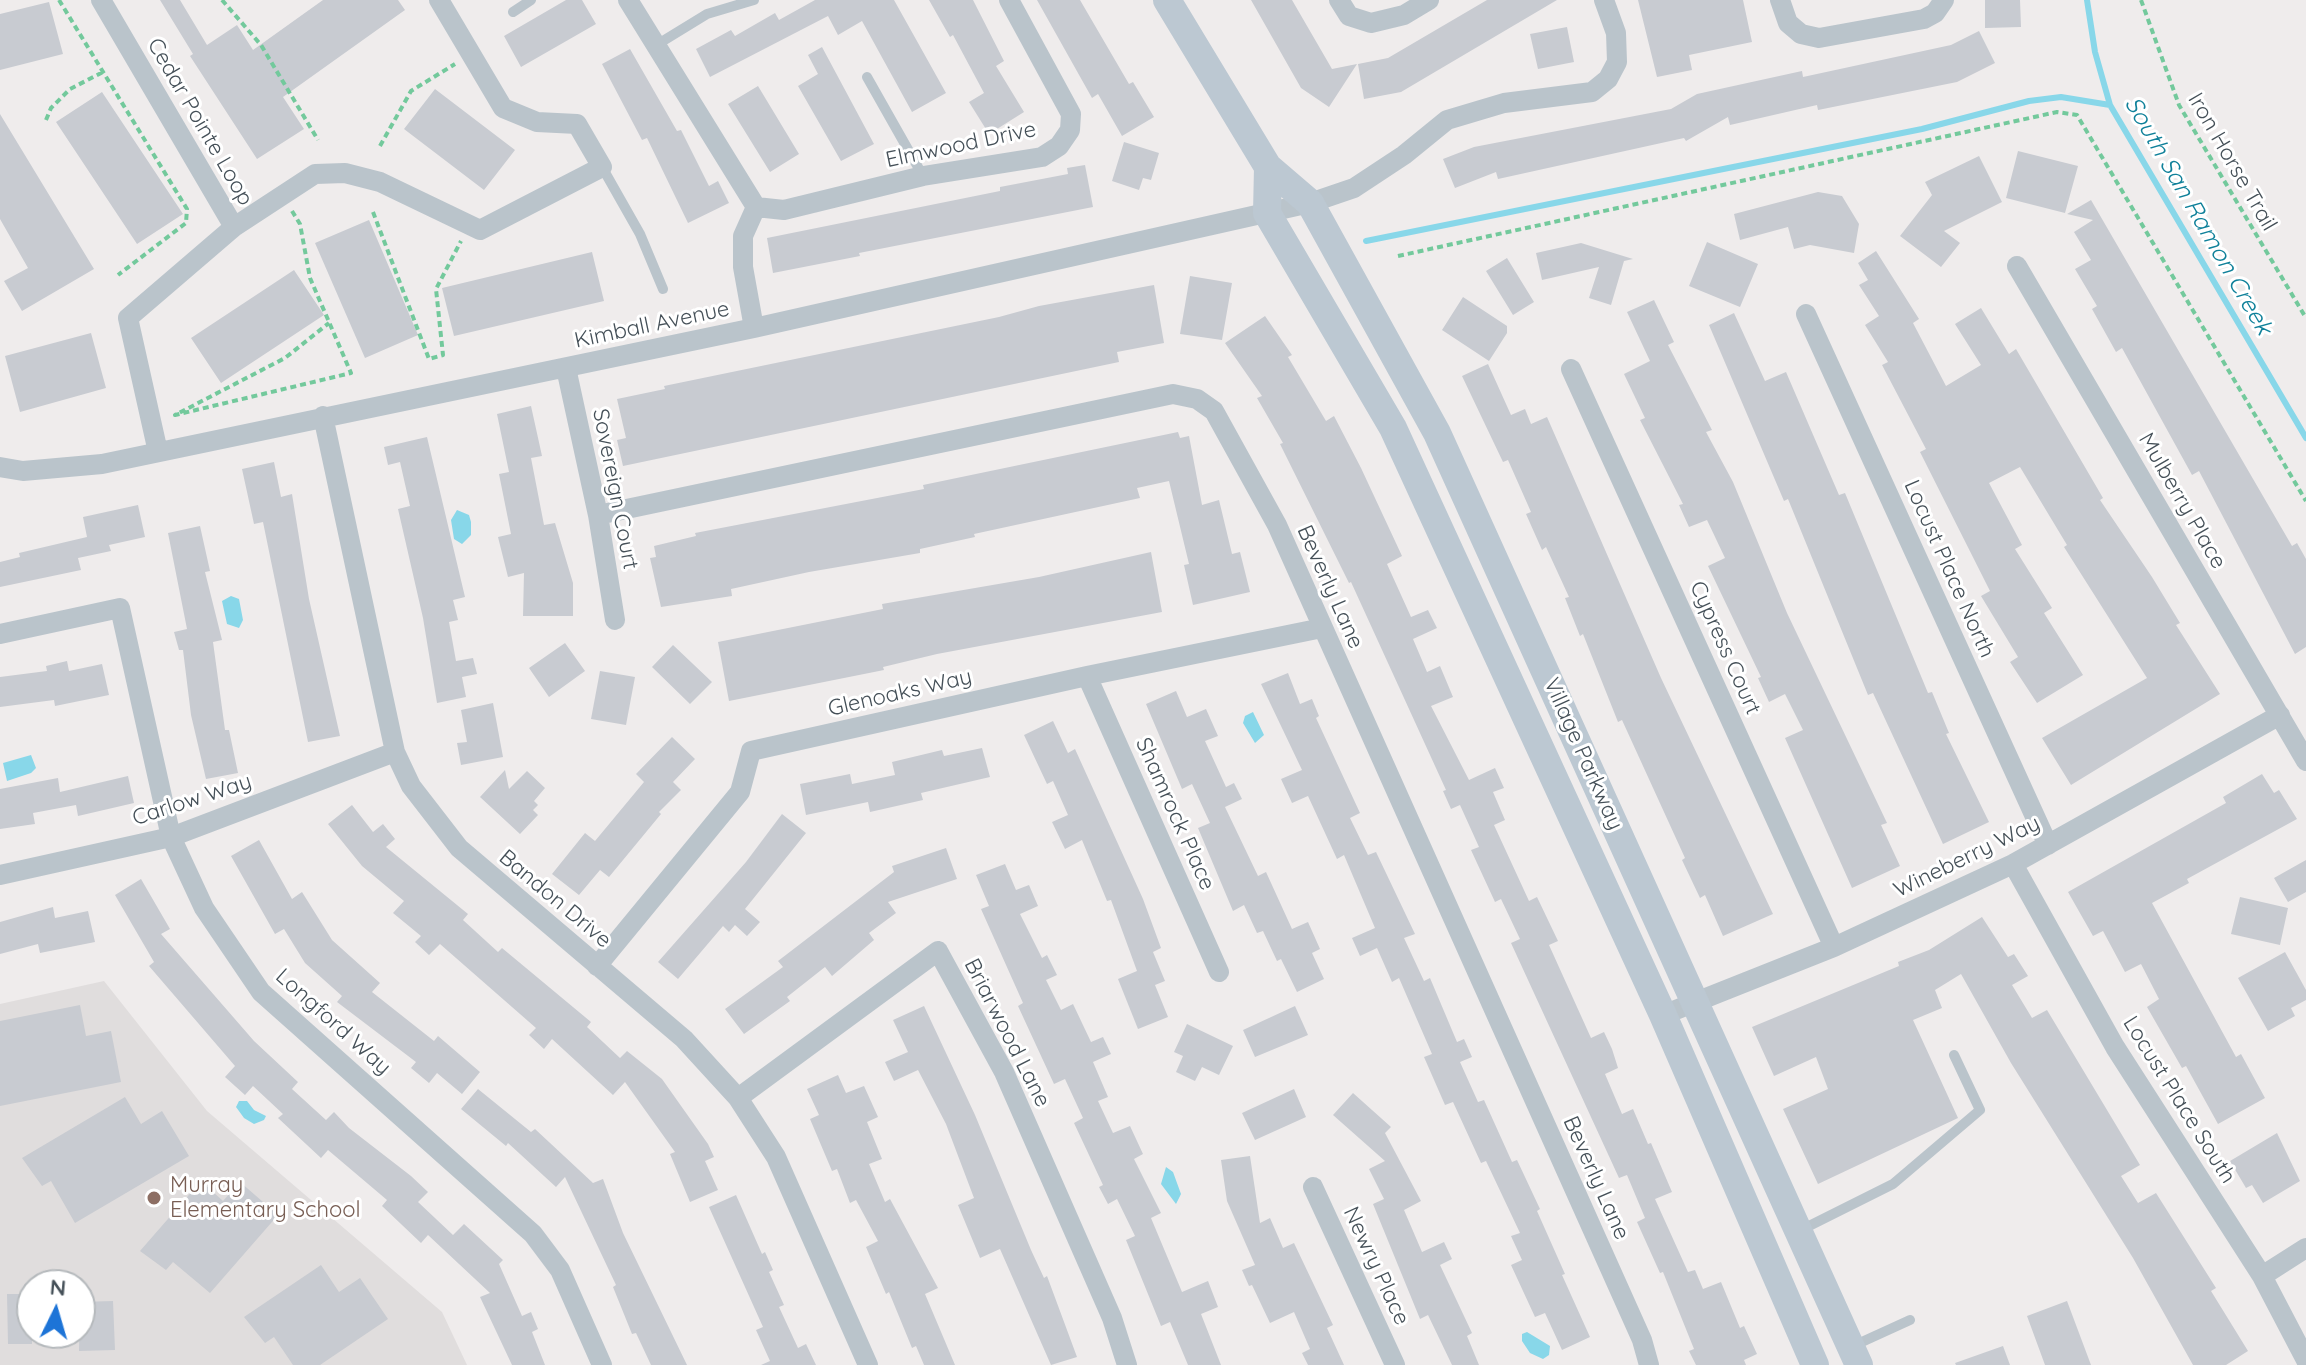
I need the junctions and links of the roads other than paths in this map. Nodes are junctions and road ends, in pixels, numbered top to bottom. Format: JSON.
{"nodes":[{"id":1,"x":101,"y":0,"type":"edge"},
{"id":2,"x":439,"y":0,"type":"edge"},
{"id":3,"x":531,"y":0,"type":"edge"},
{"id":4,"x":628,"y":0,"type":"edge"},
{"id":5,"x":754,"y":0,"type":"edge"},
{"id":6,"x":1009,"y":0,"type":"edge"},
{"id":7,"x":1167,"y":0,"type":"edge"},
{"id":8,"x":1339,"y":0,"type":"edge"},
{"id":9,"x":1429,"y":0,"type":"edge"},
{"id":10,"x":1604,"y":0,"type":"edge"},
{"id":11,"x":1780,"y":0,"type":"edge"},
{"id":12,"x":1944,"y":0,"type":"edge"},
{"id":13,"x":513,"y":12,"type":"dead end"},
{"id":14,"x":658,"y":44,"type":"junction"},
{"id":15,"x":867,"y":77,"type":"dead end"},
{"id":16,"x":602,"y":167,"type":"junction"},
{"id":17,"x":1268,"y":167,"type":"junction"},
{"id":18,"x":923,"y":176,"type":"junction"},
{"id":19,"x":1310,"y":203,"type":"junction"},
{"id":20,"x":756,"y":207,"type":"junction"},
{"id":21,"x":1267,"y":213,"type":"junction"},
{"id":22,"x":234,"y":227,"type":"junction"},
{"id":23,"x":2017,"y":266,"type":"dead end"},
{"id":24,"x":663,"y":289,"type":"dead end"},
{"id":25,"x":1806,"y":314,"type":"dead end"},
{"id":26,"x":754,"y":328,"type":"junction"},
{"id":27,"x":566,"y":368,"type":"junction"},
{"id":28,"x":1571,"y":369,"type":"dead end"},
{"id":29,"x":323,"y":416,"type":"junction"},
{"id":30,"x":158,"y":452,"type":"junction"},
{"id":31,"x":0,"y":467,"type":"edge"},
{"id":32,"x":598,"y":515,"type":"junction"},
{"id":33,"x":615,"y":620,"type":"dead end"},
{"id":34,"x":1322,"y":628,"type":"junction"},
{"id":35,"x":0,"y":634,"type":"edge"},
{"id":36,"x":1087,"y":676,"type":"junction"},
{"id":37,"x":2280,"y":715,"type":"junction"},
{"id":38,"x":395,"y":752,"type":"junction"},
{"id":39,"x":2306,"y":761,"type":"edge"},
{"id":40,"x":171,"y":837,"type":"junction"},
{"id":41,"x":2048,"y":845,"type":"junction"},
{"id":42,"x":2013,"y":864,"type":"junction"},
{"id":43,"x":0,"y":875,"type":"edge"},
{"id":44,"x":1834,"y":947,"type":"junction"},
{"id":45,"x":597,"y":966,"type":"junction"},
{"id":46,"x":1219,"y":972,"type":"dead end"},
{"id":47,"x":1695,"y":1001,"type":"junction"},
{"id":48,"x":1663,"y":1015,"type":"junction"},
{"id":49,"x":1954,"y":1055,"type":"dead end"},
{"id":50,"x":738,"y":1098,"type":"junction"},
{"id":51,"x":1313,"y":1187,"type":"dead end"},
{"id":52,"x":1799,"y":1231,"type":"junction"},
{"id":53,"x":2306,"y":1248,"type":"edge"},
{"id":54,"x":2262,"y":1276,"type":"junction"},
{"id":55,"x":1910,"y":1320,"type":"dead end"},
{"id":56,"x":1855,"y":1356,"type":"edge"},
{"id":57,"x":2306,"y":1360,"type":"edge"},
{"id":58,"x":602,"y":1365,"type":"edge"},
{"id":59,"x":868,"y":1365,"type":"edge"},
{"id":60,"x":1127,"y":1365,"type":"edge"},
{"id":61,"x":1395,"y":1365,"type":"edge"},
{"id":62,"x":1649,"y":1365,"type":"edge"},
{"id":63,"x":1815,"y":1365,"type":"edge"}],
"edges":[{"from":1,"to":22,"type":"street","name":"Cedar Pointe Loop"},
{"from":2,"to":16,"type":"street"},
{"from":3,"to":13,"type":"lane"},
{"from":4,"to":14,"type":"street"},
{"from":5,"to":14,"type":"lane"},
{"from":6,"to":18,"type":"street","name":"Elmwood Drive"},
{"from":7,"to":17,"type":"street","name":"Village Parkway"},
{"from":8,"to":9,"type":"street"},
{"from":10,"to":19,"type":"street","name":"Kimball Avenue"},
{"from":11,"to":12,"type":"street"},
{"from":14,"to":20,"type":"street"},
{"from":15,"to":18,"type":"lane"},
{"from":16,"to":22,"type":"street","name":"Cedar Pointe Loop"},
{"from":16,"to":24,"type":"lane"},
{"from":17,"to":19,"type":"street","name":"Village Parkway"},
{"from":17,"to":21,"type":"street"},
{"from":18,"to":20,"type":"street","name":"Elmwood Drive"},
{"from":19,"to":21,"type":"street","name":"Kimball Avenue"},
{"from":19,"to":47,"type":"street","name":"Village Parkway"},
{"from":20,"to":26,"type":"street"},
{"from":21,"to":26,"type":"street","name":"Kimball Avenue"},
{"from":21,"to":48,"type":"street","name":"Village Parkway"},
{"from":22,"to":30,"type":"street","name":"Cedar Pointe Loop"},
{"from":23,"to":37,"type":"street","name":"Mulberry Place"},
{"from":25,"to":41,"type":"street","name":"Locust Place North"},
{"from":26,"to":27,"type":"street","name":"Kimball Avenue"},
{"from":27,"to":29,"type":"street","name":"Kimball Avenue"},
{"from":27,"to":32,"type":"street","name":"Sovereign Court"},
{"from":28,"to":44,"type":"street","name":"Cypress Court"},
{"from":29,"to":30,"type":"street","name":"Kimball Avenue"},
{"from":29,"to":38,"type":"street","name":"Bandon Drive"},
{"from":30,"to":31,"type":"street","name":"Kimball Avenue"},
{"from":32,"to":33,"type":"street","name":"Sovereign Court"},
{"from":32,"to":34,"type":"street","name":"Beverly Lane"},
{"from":34,"to":36,"type":"street","name":"Glenoaks Way"},
{"from":34,"to":62,"type":"street","name":"Beverly Lane"},
{"from":35,"to":40,"type":"street","name":"Longford Way"},
{"from":36,"to":45,"type":"street","name":"Glenoaks Way"},
{"from":36,"to":46,"type":"street","name":"Shamrock Place"},
{"from":37,"to":39,"type":"street","name":"Mulberry Place"},
{"from":37,"to":41,"type":"street","name":"Wineberry Way"},
{"from":38,"to":40,"type":"street","name":"Carlow Way"},
{"from":38,"to":45,"type":"street","name":"Bandon Drive"},
{"from":40,"to":43,"type":"street","name":"Carlow Way"},
{"from":40,"to":58,"type":"street","name":"Longford Way"},
{"from":41,"to":42,"type":"street","name":"Wineberry Way"},
{"from":42,"to":44,"type":"street","name":"Wineberry Way"},
{"from":42,"to":54,"type":"street","name":"Locust Place South"},
{"from":44,"to":47,"type":"street","name":"Wineberry Way"},
{"from":45,"to":50,"type":"street","name":"Bandon Drive"},
{"from":47,"to":48,"type":"street","name":"Wineberry Way"},
{"from":47,"to":52,"type":"street","name":"Village Parkway"},
{"from":48,"to":63,"type":"street","name":"Village Parkway"},
{"from":49,"to":52,"type":"lane"},
{"from":50,"to":59,"type":"street","name":"Bandon Drive"},
{"from":50,"to":60,"type":"street","name":"Briarwood Lane"},
{"from":51,"to":61,"type":"street","name":"Newry Place"},
{"from":52,"to":56,"type":"street","name":"Village Parkway"},
{"from":53,"to":54,"type":"street"},
{"from":54,"to":57,"type":"street","name":"Locust Place South"},
{"from":55,"to":56,"type":"lane"}]}
